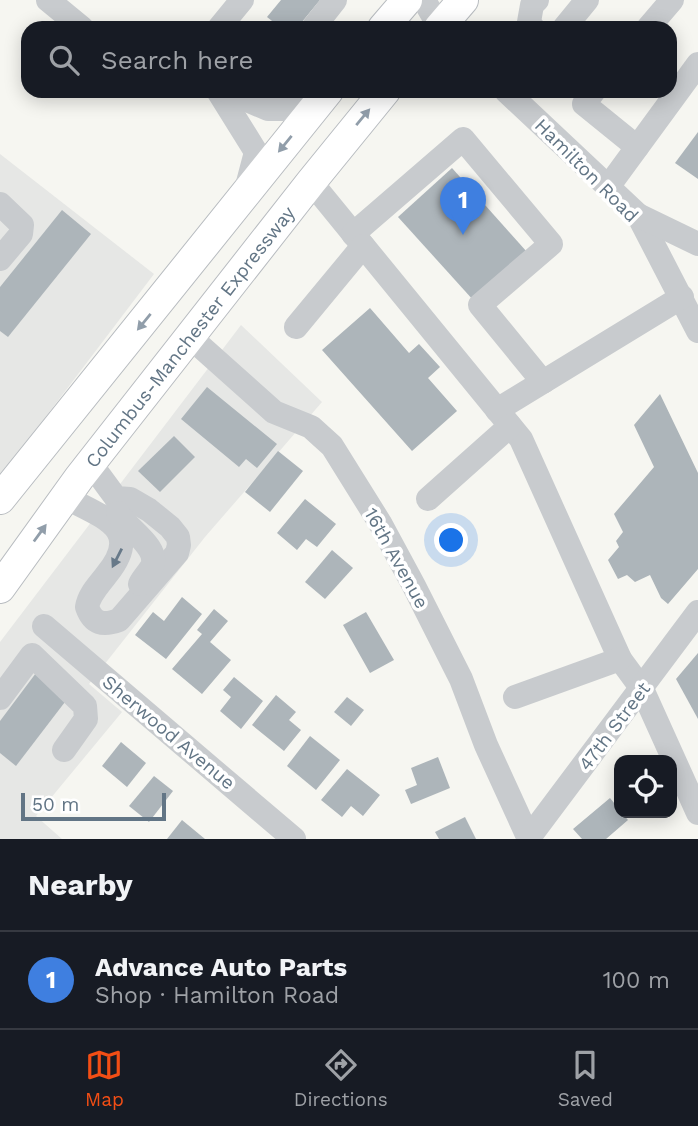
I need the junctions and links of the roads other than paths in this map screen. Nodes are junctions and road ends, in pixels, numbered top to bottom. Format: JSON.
{"nodes":[{"id":1,"x":48,"y":0,"type":"edge"},
{"id":2,"x":242,"y":0,"type":"edge"},
{"id":3,"x":335,"y":0,"type":"edge"},
{"id":4,"x":407,"y":0,"type":"edge"},
{"id":5,"x":424,"y":0,"type":"edge"},
{"id":6,"x":463,"y":0,"type":"edge"},
{"id":7,"x":537,"y":0,"type":"edge"},
{"id":8,"x":587,"y":0,"type":"edge"},
{"id":9,"x":672,"y":0,"type":"edge"},
{"id":10,"x":74,"y":21,"type":"edge"},
{"id":11,"x":225,"y":21,"type":"edge"},
{"id":12,"x":318,"y":21,"type":"edge"},
{"id":13,"x":387,"y":21,"type":"edge"},
{"id":14,"x":435,"y":21,"type":"edge"},
{"id":15,"x":445,"y":21,"type":"edge"},
{"id":16,"x":529,"y":21,"type":"edge"},
{"id":17,"x":570,"y":21,"type":"edge"},
{"id":18,"x":654,"y":21,"type":"edge"},
{"id":19,"x":698,"y":64,"type":"edge"},
{"id":20,"x":677,"y":93,"type":"edge"},
{"id":21,"x":222,"y":98,"type":"edge"},
{"id":22,"x":242,"y":98,"type":"edge"},
{"id":23,"x":298,"y":98,"type":"edge"},
{"id":24,"x":322,"y":98,"type":"edge"},
{"id":25,"x":379,"y":98,"type":"edge"},
{"id":26,"x":589,"y":98,"type":"edge"},
{"id":27,"x":673,"y":98,"type":"edge"},
{"id":28,"x":532,"y":100,"type":"edge"},
{"id":29,"x":637,"y":147,"type":"junction"},
{"id":30,"x":310,"y":182,"type":"junction"},
{"id":31,"x":608,"y":187,"type":"junction"},
{"id":32,"x":245,"y":193,"type":"junction"},
{"id":33,"x":0,"y":204,"type":"edge"},
{"id":34,"x":638,"y":215,"type":"junction"},
{"id":35,"x":358,"y":240,"type":"junction"},
{"id":36,"x":698,"y":243,"type":"edge"},
{"id":37,"x":0,"y":259,"type":"edge"},
{"id":38,"x":682,"y":297,"type":"junction"},
{"id":39,"x":296,"y":327,"type":"dead end"},
{"id":40,"x":698,"y":331,"type":"edge"},
{"id":41,"x":190,"y":337,"type":"junction"},
{"id":42,"x":543,"y":382,"type":"junction"},
{"id":43,"x":504,"y":418,"type":"junction"},
{"id":44,"x":91,"y":464,"type":"junction"},
{"id":45,"x":65,"y":497,"type":"junction"},
{"id":46,"x":0,"y":499,"type":"edge"},
{"id":47,"x":428,"y":499,"type":"dead end"},
{"id":48,"x":0,"y":587,"type":"edge"},
{"id":49,"x":698,"y":612,"type":"edge"},
{"id":50,"x":44,"y":626,"type":"dead end"},
{"id":51,"x":620,"y":659,"type":"junction"},
{"id":52,"x":642,"y":689,"type":"junction"},
{"id":53,"x":515,"y":697,"type":"dead end"},
{"id":54,"x":0,"y":698,"type":"edge"},
{"id":55,"x":64,"y":750,"type":"dead end"},
{"id":56,"x":698,"y":813,"type":"edge"},
{"id":57,"x":294,"y":839,"type":"edge"},
{"id":58,"x":529,"y":839,"type":"edge"}],
"edges":[{"from":1,"to":10,"type":"street"},
{"from":2,"to":11,"type":"street"},
{"from":3,"to":12,"type":"street"},
{"from":4,"to":13,"type":"main road"},
{"from":5,"to":14,"type":"street"},
{"from":6,"to":15,"type":"main road"},
{"from":7,"to":16,"type":"street"},
{"from":8,"to":17,"type":"street"},
{"from":9,"to":18,"type":"street"},
{"from":19,"to":20,"type":"street"},
{"from":21,"to":32,"type":"street"},
{"from":22,"to":23,"type":"street"},
{"from":24,"to":32,"type":"main road","one_way":true},
{"from":30,"to":25,"type":"main road","name":"Columbus-Manchester Expressway","one_way":true},
{"from":26,"to":29,"type":"street"},
{"from":27,"to":29,"type":"street"},
{"from":28,"to":31,"type":"street","name":"Hamilton Road"},
{"from":29,"to":31,"type":"street"},
{"from":30,"to":35,"type":"street"},
{"from":30,"to":41,"type":"main road","name":"Columbus-Manchester Expressway"},
{"from":31,"to":34,"type":"street","name":"Hamilton Road"},
{"from":32,"to":46,"type":"main road","one_way":true},
{"from":33,"to":37,"type":"street"},
{"from":34,"to":36,"type":"street"},
{"from":34,"to":38,"type":"street","name":"Hamilton Road"},
{"from":35,"to":39,"type":"street"},
{"from":35,"to":42,"type":"street"},
{"from":35,"to":43,"type":"street"},
{"from":38,"to":40,"type":"street","name":"Hamilton Road"},
{"from":38,"to":42,"type":"street"},
{"from":41,"to":44,"type":"main road","name":"Columbus-Manchester Expressway"},
{"from":41,"to":58,"type":"street","name":"16th Avenue"},
{"from":42,"to":43,"type":"street"},
{"from":43,"to":47,"type":"street"},
{"from":43,"to":51,"type":"street"},
{"from":44,"to":45,"type":"main road","name":"Columbus-Manchester Expressway"},
{"from":45,"to":44,"type":"street","one_way":true},
{"from":48,"to":45,"type":"main road","name":"Columbus-Manchester Expressway","one_way":true},
{"from":49,"to":52,"type":"street","name":"47th Street"},
{"from":50,"to":57,"type":"street","name":"Sherwood Avenue"},
{"from":51,"to":52,"type":"street"},
{"from":51,"to":53,"type":"street"},
{"from":52,"to":56,"type":"street"},
{"from":52,"to":58,"type":"street","name":"47th Street"},
{"from":54,"to":55,"type":"street"}]}
